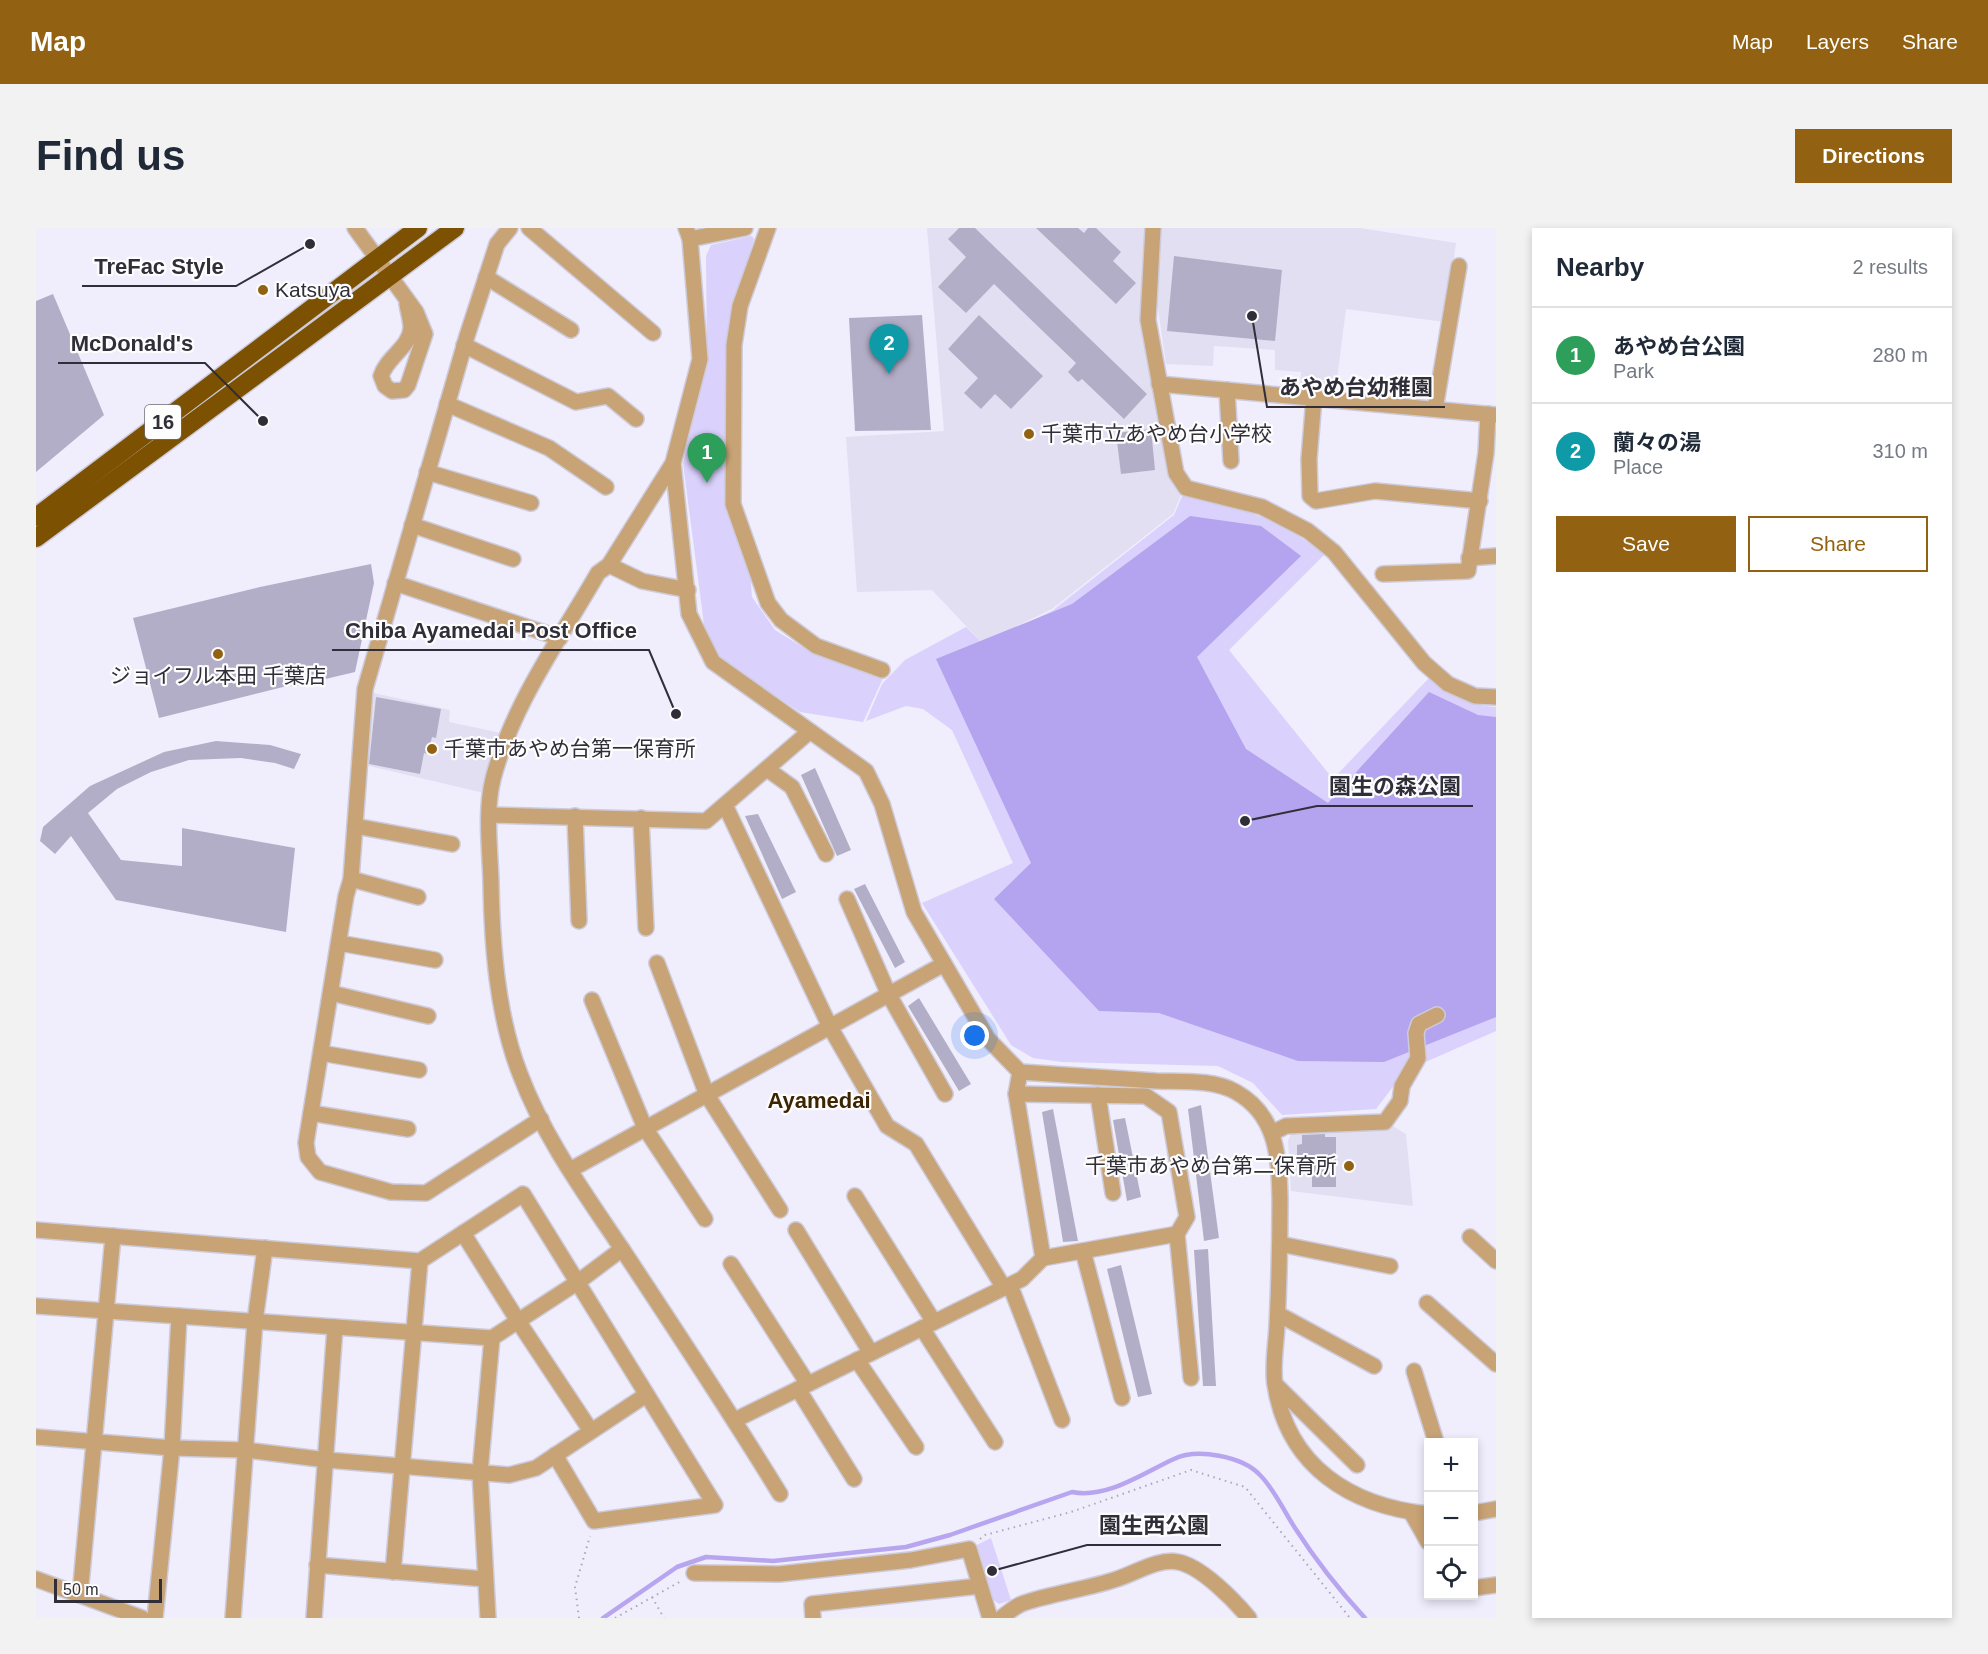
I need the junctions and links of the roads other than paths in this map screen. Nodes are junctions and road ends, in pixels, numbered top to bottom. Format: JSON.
{"nodes":[{"id":1,"x":354,"y":228,"type":"edge"},
{"id":2,"x":418,"y":228,"type":"edge"},
{"id":3,"x":454,"y":228,"type":"edge"},
{"id":4,"x":510,"y":228,"type":"edge"},
{"id":5,"x":530,"y":228,"type":"edge"},
{"id":6,"x":745,"y":228,"type":"edge"},
{"id":7,"x":768,"y":228,"type":"edge"},
{"id":8,"x":1153,"y":228,"type":"edge"},
{"id":9,"x":688,"y":233,"type":"edge"},
{"id":10,"x":376,"y":258,"type":"junction"},
{"id":11,"x":1459,"y":266,"type":"dead end"},
{"id":12,"x":387,"y":276,"type":"junction"},
{"id":13,"x":486,"y":277,"type":"junction"},
{"id":14,"x":407,"y":304,"type":"junction"},
{"id":15,"x":571,"y":330,"type":"dead end"},
{"id":16,"x":653,"y":333,"type":"dead end"},
{"id":17,"x":464,"y":345,"type":"junction"},
{"id":18,"x":1159,"y":384,"type":"junction"},
{"id":19,"x":1227,"y":390,"type":"junction"},
{"id":20,"x":1314,"y":398,"type":"junction"},
{"id":21,"x":447,"y":404,"type":"junction"},
{"id":22,"x":1435,"y":409,"type":"junction"},
{"id":23,"x":1492,"y":414,"type":"edge"},
{"id":24,"x":636,"y":418,"type":"dead end"},
{"id":25,"x":1491,"y":454,"type":"edge"},
{"id":26,"x":1231,"y":461,"type":"dead end"},
{"id":27,"x":673,"y":463,"type":"junction"},
{"id":28,"x":427,"y":472,"type":"junction"},
{"id":29,"x":606,"y":487,"type":"dead end"},
{"id":30,"x":1480,"y":501,"type":"junction"},
{"id":31,"x":531,"y":503,"type":"dead end"},
{"id":32,"x":36,"y":517,"type":"edge"},
{"id":33,"x":412,"y":525,"type":"junction"},
{"id":34,"x":36,"y":538,"type":"edge"},
{"id":35,"x":1496,"y":556,"type":"edge"},
{"id":36,"x":1469,"y":558,"type":"junction"},
{"id":37,"x":513,"y":559,"type":"dead end"},
{"id":38,"x":609,"y":565,"type":"junction"},
{"id":39,"x":1383,"y":574,"type":"dead end"},
{"id":40,"x":395,"y":583,"type":"junction"},
{"id":41,"x":688,"y":590,"type":"junction"},
{"id":42,"x":560,"y":638,"type":"junction"},
{"id":43,"x":882,"y":670,"type":"dead end"},
{"id":44,"x":1496,"y":697,"type":"edge"},
{"id":45,"x":809,"y":732,"type":"junction"},
{"id":46,"x":767,"y":769,"type":"junction"},
{"id":47,"x":725,"y":805,"type":"junction"},
{"id":48,"x":490,"y":815,"type":"junction"},
{"id":49,"x":575,"y":816,"type":"junction"},
{"id":50,"x":641,"y":818,"type":"junction"},
{"id":51,"x":355,"y":826,"type":"junction"},
{"id":52,"x":452,"y":844,"type":"dead end"},
{"id":53,"x":826,"y":854,"type":"dead end"},
{"id":54,"x":351,"y":879,"type":"junction"},
{"id":55,"x":418,"y":897,"type":"dead end"},
{"id":56,"x":847,"y":899,"type":"dead end"},
{"id":57,"x":579,"y":921,"type":"dead end"},
{"id":58,"x":646,"y":928,"type":"dead end"},
{"id":59,"x":339,"y":943,"type":"junction"},
{"id":60,"x":435,"y":960,"type":"dead end"},
{"id":61,"x":657,"y":963,"type":"dead end"},
{"id":62,"x":944,"y":964,"type":"junction"},
{"id":63,"x":330,"y":993,"type":"junction"},
{"id":64,"x":888,"y":995,"type":"junction"},
{"id":65,"x":592,"y":1000,"type":"dead end"},
{"id":66,"x":1437,"y":1015,"type":"dead end"},
{"id":67,"x":428,"y":1017,"type":"dead end"},
{"id":68,"x":830,"y":1027,"type":"junction"},
{"id":69,"x":321,"y":1053,"type":"junction"},
{"id":70,"x":419,"y":1071,"type":"dead end"},
{"id":71,"x":1020,"y":1072,"type":"junction"},
{"id":72,"x":945,"y":1094,"type":"dead end"},
{"id":73,"x":1016,"y":1094,"type":"junction"},
{"id":74,"x":707,"y":1095,"type":"junction"},
{"id":75,"x":1098,"y":1095,"type":"junction"},
{"id":76,"x":311,"y":1113,"type":"junction"},
{"id":77,"x":541,"y":1119,"type":"junction"},
{"id":78,"x":645,"y":1128,"type":"junction"},
{"id":79,"x":408,"y":1129,"type":"dead end"},
{"id":80,"x":1272,"y":1133,"type":"junction"},
{"id":81,"x":570,"y":1170,"type":"junction"},
{"id":82,"x":1113,"y":1193,"type":"dead end"},
{"id":83,"x":855,"y":1196,"type":"dead end"},
{"id":84,"x":780,"y":1210,"type":"dead end"},
{"id":85,"x":705,"y":1219,"type":"dead end"},
{"id":86,"x":36,"y":1230,"type":"edge"},
{"id":87,"x":796,"y":1230,"type":"dead end"},
{"id":88,"x":464,"y":1233,"type":"junction"},
{"id":89,"x":1178,"y":1234,"type":"junction"},
{"id":90,"x":112,"y":1236,"type":"junction"},
{"id":91,"x":1470,"y":1237,"type":"dead end"},
{"id":92,"x":1281,"y":1244,"type":"junction"},
{"id":93,"x":264,"y":1248,"type":"junction"},
{"id":94,"x":622,"y":1250,"type":"junction"},
{"id":95,"x":1083,"y":1251,"type":"junction"},
{"id":96,"x":1043,"y":1258,"type":"junction"},
{"id":97,"x":420,"y":1261,"type":"junction"},
{"id":98,"x":1496,"y":1261,"type":"edge"},
{"id":99,"x":731,"y":1264,"type":"dead end"},
{"id":100,"x":1390,"y":1266,"type":"dead end"},
{"id":101,"x":578,"y":1282,"type":"junction"},
{"id":102,"x":1007,"y":1287,"type":"junction"},
{"id":103,"x":1427,"y":1303,"type":"dead end"},
{"id":104,"x":36,"y":1306,"type":"edge"},
{"id":105,"x":106,"y":1312,"type":"junction"},
{"id":106,"x":1278,"y":1314,"type":"junction"},
{"id":107,"x":179,"y":1316,"type":"junction"},
{"id":108,"x":255,"y":1320,"type":"junction"},
{"id":109,"x":518,"y":1321,"type":"junction"},
{"id":110,"x":928,"y":1325,"type":"junction"},
{"id":111,"x":335,"y":1327,"type":"junction"},
{"id":112,"x":414,"y":1332,"type":"junction"},
{"id":113,"x":492,"y":1338,"type":"junction"},
{"id":114,"x":871,"y":1353,"type":"junction"},
{"id":115,"x":857,"y":1360,"type":"junction"},
{"id":116,"x":1496,"y":1364,"type":"edge"},
{"id":117,"x":1374,"y":1366,"type":"dead end"},
{"id":118,"x":1414,"y":1371,"type":"dead end"},
{"id":119,"x":1191,"y":1378,"type":"dead end"},
{"id":120,"x":1275,"y":1384,"type":"junction"},
{"id":121,"x":803,"y":1386,"type":"junction"},
{"id":122,"x":646,"y":1395,"type":"junction"},
{"id":123,"x":1122,"y":1398,"type":"dead end"},
{"id":124,"x":735,"y":1420,"type":"junction"},
{"id":125,"x":1062,"y":1420,"type":"dead end"},
{"id":126,"x":591,"y":1431,"type":"junction"},
{"id":127,"x":36,"y":1437,"type":"edge"},
{"id":128,"x":1434,"y":1438,"type":"edge"},
{"id":129,"x":96,"y":1442,"type":"junction"},
{"id":130,"x":995,"y":1442,"type":"dead end"},
{"id":131,"x":916,"y":1447,"type":"dead end"},
{"id":132,"x":172,"y":1448,"type":"junction"},
{"id":133,"x":246,"y":1450,"type":"junction"},
{"id":134,"x":555,"y":1455,"type":"junction"},
{"id":135,"x":327,"y":1460,"type":"junction"},
{"id":136,"x":1357,"y":1465,"type":"dead end"},
{"id":137,"x":402,"y":1466,"type":"junction"},
{"id":138,"x":480,"y":1472,"type":"junction"},
{"id":139,"x":854,"y":1479,"type":"dead end"},
{"id":140,"x":780,"y":1494,"type":"dead end"},
{"id":141,"x":1496,"y":1509,"type":"edge"},
{"id":142,"x":1411,"y":1512,"type":"junction"},
{"id":143,"x":1478,"y":1512,"type":"edge"},
{"id":144,"x":1424,"y":1514,"type":"edge"},
{"id":145,"x":1424,"y":1535,"type":"edge"},
{"id":146,"x":317,"y":1565,"type":"junction"},
{"id":147,"x":393,"y":1572,"type":"junction"},
{"id":148,"x":694,"y":1573,"type":"road end"},
{"id":149,"x":36,"y":1579,"type":"edge"},
{"id":150,"x":485,"y":1579,"type":"junction"},
{"id":151,"x":1496,"y":1585,"type":"edge"},
{"id":152,"x":980,"y":1586,"type":"junction"},
{"id":153,"x":1478,"y":1587,"type":"edge"},
{"id":154,"x":80,"y":1595,"type":"junction"},
{"id":155,"x":141,"y":1618,"type":"edge"},
{"id":156,"x":155,"y":1618,"type":"edge"},
{"id":157,"x":233,"y":1618,"type":"edge"},
{"id":158,"x":314,"y":1618,"type":"edge"},
{"id":159,"x":488,"y":1618,"type":"edge"},
{"id":160,"x":813,"y":1618,"type":"edge"},
{"id":161,"x":990,"y":1618,"type":"edge"},
{"id":162,"x":1001,"y":1618,"type":"edge"},
{"id":163,"x":1249,"y":1618,"type":"edge"}],
"edges":[{"from":1,"to":10,"type":"street"},
{"from":2,"to":10,"type":"highway","number":"16"},
{"from":3,"to":12,"type":"highway","number":"16"},
{"from":4,"to":13,"type":"street"},
{"from":5,"to":16,"type":"street"},
{"from":6,"to":9,"type":"street"},
{"from":7,"to":43,"type":"street"},
{"from":8,"to":18,"type":"street"},
{"from":9,"to":27,"type":"street"},
{"from":10,"to":12,"type":"street"},
{"from":10,"to":32,"type":"highway","number":"16"},
{"from":11,"to":22,"type":"street"},
{"from":12,"to":14,"type":"street"},
{"from":12,"to":34,"type":"highway","number":"16"},
{"from":13,"to":15,"type":"street"},
{"from":13,"to":17,"type":"street"},
{"from":14,"to":14,"type":"street"},
{"from":17,"to":21,"type":"street"},
{"from":17,"to":24,"type":"street"},
{"from":18,"to":19,"type":"street"},
{"from":18,"to":44,"type":"street"},
{"from":19,"to":20,"type":"street"},
{"from":19,"to":26,"type":"street"},
{"from":20,"to":22,"type":"street"},
{"from":20,"to":30,"type":"street"},
{"from":21,"to":28,"type":"street"},
{"from":21,"to":29,"type":"street"},
{"from":22,"to":23,"type":"street"},
{"from":23,"to":25,"type":"street"},
{"from":25,"to":30,"type":"street"},
{"from":27,"to":38,"type":"street"},
{"from":27,"to":41,"type":"street"},
{"from":28,"to":31,"type":"street"},
{"from":28,"to":33,"type":"street"},
{"from":30,"to":36,"type":"street"},
{"from":33,"to":37,"type":"street"},
{"from":33,"to":40,"type":"street"},
{"from":35,"to":36,"type":"street"},
{"from":36,"to":39,"type":"street"},
{"from":38,"to":41,"type":"street"},
{"from":38,"to":42,"type":"street"},
{"from":40,"to":42,"type":"street"},
{"from":40,"to":51,"type":"street"},
{"from":41,"to":45,"type":"street"},
{"from":42,"to":48,"type":"street"},
{"from":45,"to":46,"type":"street"},
{"from":45,"to":62,"type":"street"},
{"from":46,"to":47,"type":"street"},
{"from":46,"to":53,"type":"street"},
{"from":47,"to":50,"type":"street"},
{"from":47,"to":68,"type":"street"},
{"from":48,"to":49,"type":"street"},
{"from":48,"to":77,"type":"street"},
{"from":49,"to":50,"type":"street"},
{"from":49,"to":57,"type":"street"},
{"from":50,"to":58,"type":"street"},
{"from":51,"to":52,"type":"street"},
{"from":51,"to":54,"type":"street"},
{"from":54,"to":55,"type":"street"},
{"from":54,"to":59,"type":"street"},
{"from":56,"to":64,"type":"street"},
{"from":59,"to":60,"type":"street"},
{"from":59,"to":63,"type":"street"},
{"from":61,"to":74,"type":"street"},
{"from":62,"to":64,"type":"street"},
{"from":62,"to":71,"type":"street"},
{"from":63,"to":67,"type":"street"},
{"from":63,"to":69,"type":"street"},
{"from":64,"to":68,"type":"street"},
{"from":64,"to":72,"type":"street"},
{"from":65,"to":78,"type":"street"},
{"from":66,"to":80,"type":"street"},
{"from":68,"to":74,"type":"street"},
{"from":68,"to":102,"type":"street"},
{"from":69,"to":70,"type":"street"},
{"from":69,"to":76,"type":"street"},
{"from":71,"to":73,"type":"street"},
{"from":71,"to":80,"type":"street"},
{"from":73,"to":75,"type":"street"},
{"from":73,"to":96,"type":"street"},
{"from":74,"to":78,"type":"street"},
{"from":74,"to":84,"type":"street"},
{"from":75,"to":82,"type":"street"},
{"from":75,"to":89,"type":"street"},
{"from":76,"to":77,"type":"street"},
{"from":76,"to":79,"type":"street"},
{"from":77,"to":81,"type":"street"},
{"from":78,"to":81,"type":"street"},
{"from":78,"to":85,"type":"street"},
{"from":80,"to":92,"type":"street"},
{"from":81,"to":94,"type":"street"},
{"from":83,"to":110,"type":"street"},
{"from":86,"to":90,"type":"street"},
{"from":87,"to":114,"type":"street"},
{"from":88,"to":97,"type":"street"},
{"from":88,"to":101,"type":"street"},
{"from":88,"to":109,"type":"street"},
{"from":89,"to":95,"type":"street"},
{"from":89,"to":119,"type":"street"},
{"from":90,"to":93,"type":"street"},
{"from":90,"to":105,"type":"street"},
{"from":91,"to":98,"type":"street"},
{"from":92,"to":100,"type":"street"},
{"from":92,"to":106,"type":"street"},
{"from":93,"to":97,"type":"street"},
{"from":93,"to":108,"type":"street"},
{"from":94,"to":101,"type":"street"},
{"from":94,"to":124,"type":"street"},
{"from":95,"to":96,"type":"street"},
{"from":95,"to":123,"type":"street"},
{"from":96,"to":102,"type":"street"},
{"from":97,"to":112,"type":"street"},
{"from":99,"to":121,"type":"street"},
{"from":101,"to":109,"type":"street"},
{"from":101,"to":122,"type":"street"},
{"from":102,"to":110,"type":"street"},
{"from":102,"to":125,"type":"street"},
{"from":103,"to":116,"type":"street"},
{"from":104,"to":105,"type":"street"},
{"from":105,"to":107,"type":"street"},
{"from":105,"to":129,"type":"street"},
{"from":106,"to":117,"type":"street"},
{"from":106,"to":120,"type":"street"},
{"from":107,"to":108,"type":"street"},
{"from":107,"to":132,"type":"street"},
{"from":108,"to":111,"type":"street"},
{"from":108,"to":133,"type":"street"},
{"from":109,"to":113,"type":"street"},
{"from":109,"to":126,"type":"street"},
{"from":110,"to":114,"type":"street"},
{"from":110,"to":130,"type":"street"},
{"from":111,"to":112,"type":"street"},
{"from":111,"to":135,"type":"street"},
{"from":112,"to":113,"type":"street"},
{"from":112,"to":137,"type":"street"},
{"from":113,"to":138,"type":"street"},
{"from":114,"to":115,"type":"street"},
{"from":115,"to":121,"type":"street"},
{"from":115,"to":131,"type":"street"},
{"from":118,"to":128,"type":"street"},
{"from":120,"to":136,"type":"street"},
{"from":120,"to":142,"type":"street"},
{"from":121,"to":124,"type":"street"},
{"from":121,"to":139,"type":"street"},
{"from":122,"to":126,"type":"street"},
{"from":122,"to":134,"type":"street"},
{"from":124,"to":140,"type":"street"},
{"from":126,"to":134,"type":"street"},
{"from":127,"to":129,"type":"street"},
{"from":129,"to":132,"type":"street"},
{"from":129,"to":154,"type":"street"},
{"from":132,"to":133,"type":"street"},
{"from":132,"to":156,"type":"street"},
{"from":133,"to":135,"type":"street"},
{"from":133,"to":157,"type":"street"},
{"from":134,"to":138,"type":"street"},
{"from":135,"to":137,"type":"street"},
{"from":135,"to":146,"type":"street"},
{"from":137,"to":138,"type":"street"},
{"from":137,"to":147,"type":"street"},
{"from":138,"to":150,"type":"street"},
{"from":141,"to":143,"type":"street"},
{"from":142,"to":144,"type":"street"},
{"from":142,"to":145,"type":"street"},
{"from":146,"to":147,"type":"street"},
{"from":146,"to":158,"type":"street"},
{"from":147,"to":150,"type":"street"},
{"from":148,"to":152,"type":"street"},
{"from":149,"to":154,"type":"street"},
{"from":150,"to":159,"type":"street"},
{"from":151,"to":153,"type":"street"},
{"from":152,"to":160,"type":"street"},
{"from":152,"to":161,"type":"street"},
{"from":154,"to":155,"type":"street"},
{"from":162,"to":163,"type":"street"}]}
